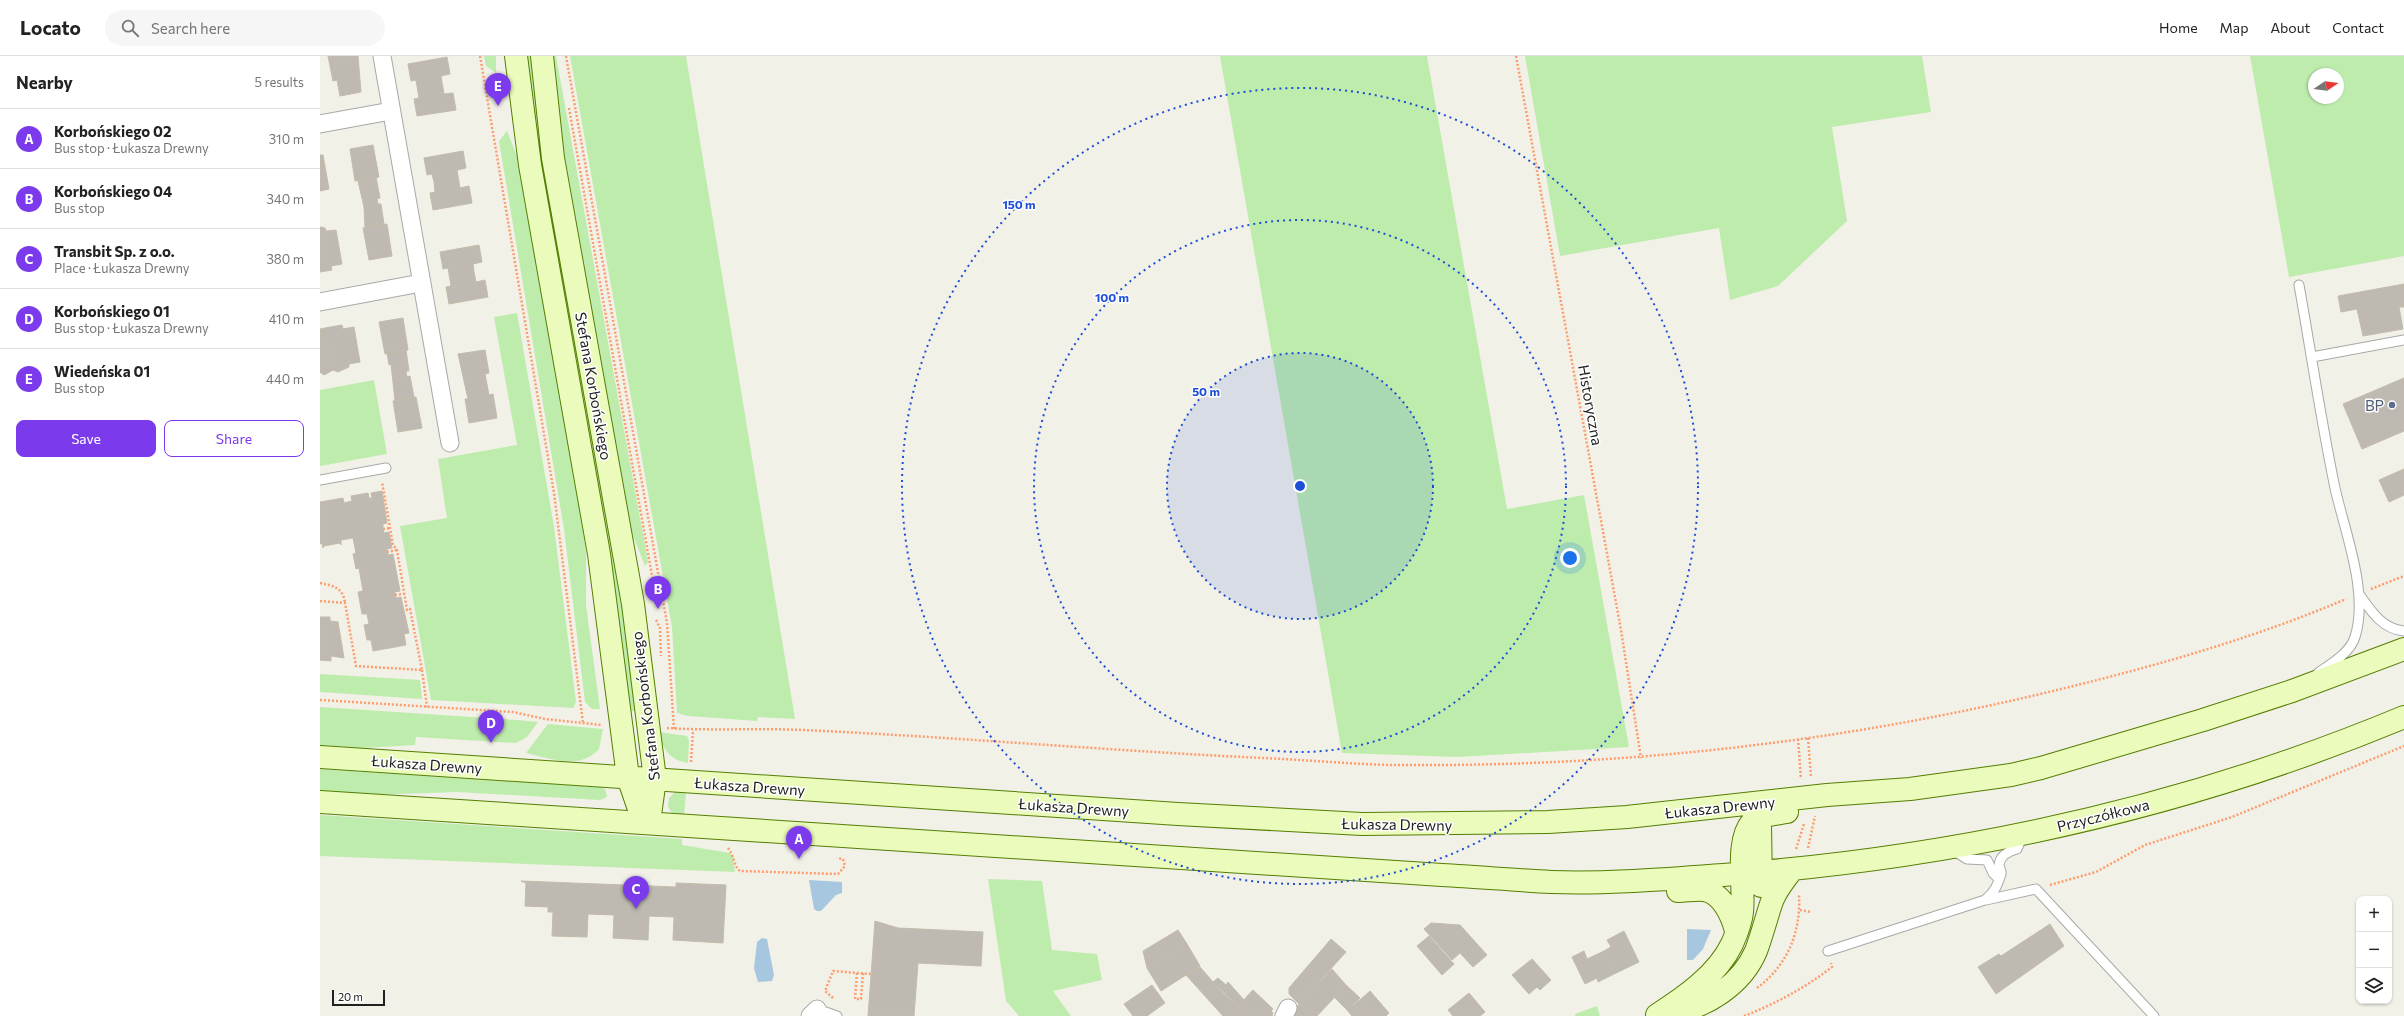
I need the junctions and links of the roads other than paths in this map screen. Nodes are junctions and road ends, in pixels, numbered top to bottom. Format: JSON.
{"nodes":[{"id":1,"x":382,"y":56,"type":"edge"},
{"id":2,"x":516,"y":56,"type":"edge"},
{"id":3,"x":542,"y":56,"type":"edge"},
{"id":4,"x":391,"y":111,"type":"junction"},
{"id":5,"x":320,"y":124,"type":"edge"},
{"id":6,"x":421,"y":283,"type":"junction"},
{"id":7,"x":2299,"y":285,"type":"dead end"},
{"id":8,"x":320,"y":302,"type":"edge"},
{"id":9,"x":2404,"y":340,"type":"edge"},
{"id":10,"x":2312,"y":357,"type":"junction"},
{"id":11,"x":450,"y":443,"type":"dead end"},
{"id":12,"x":386,"y":468,"type":"dead end"},
{"id":13,"x":320,"y":480,"type":"edge"},
{"id":14,"x":2359,"y":594,"type":"junction"},
{"id":15,"x":2404,"y":631,"type":"edge"},
{"id":16,"x":2404,"y":649,"type":"edge"},
{"id":17,"x":2292,"y":691,"type":"junction"},
{"id":18,"x":2404,"y":717,"type":"edge"},
{"id":19,"x":320,"y":757,"type":"edge"},
{"id":20,"x":2041,"y":768,"type":"junction"},
{"id":21,"x":628,"y":777,"type":"junction"},
{"id":22,"x":655,"y":779,"type":"junction"},
{"id":23,"x":320,"y":802,"type":"edge"},
{"id":24,"x":1755,"y":811,"type":"junction"},
{"id":25,"x":649,"y":822,"type":"junction"},
{"id":26,"x":2024,"y":834,"type":"junction"},
{"id":27,"x":1949,"y":848,"type":"junction"},
{"id":28,"x":1795,"y":870,"type":"junction"},
{"id":29,"x":1752,"y":873,"type":"junction"},
{"id":30,"x":1998,"y":878,"type":"junction"},
{"id":31,"x":1654,"y":880,"type":"junction"},
{"id":32,"x":1985,"y":900,"type":"junction"},
{"id":33,"x":1764,"y":927,"type":"junction"},
{"id":34,"x":1736,"y":931,"type":"junction"},
{"id":35,"x":1828,"y":951,"type":"road end"},
{"id":36,"x":813,"y":1012,"type":"edge"},
{"id":37,"x":837,"y":1016,"type":"edge"},
{"id":38,"x":1656,"y":1016,"type":"edge"},
{"id":39,"x":2154,"y":1016,"type":"edge"}],
"edges":[{"from":1,"to":4,"type":"street"},
{"from":2,"to":21,"type":"main road","name":"Stefana Korbońskiego"},
{"from":3,"to":22,"type":"main road","name":"Stefana Korbońskiego"},
{"from":4,"to":5,"type":"street"},
{"from":4,"to":6,"type":"street"},
{"from":6,"to":8,"type":"street"},
{"from":6,"to":11,"type":"street"},
{"from":7,"to":10,"type":"lane"},
{"from":9,"to":10,"type":"lane"},
{"from":10,"to":14,"type":"lane"},
{"from":12,"to":13,"type":"lane"},
{"from":14,"to":15,"type":"lane"},
{"from":14,"to":17,"type":"lane"},
{"from":16,"to":17,"type":"main road"},
{"from":17,"to":20,"type":"main road"},
{"from":18,"to":26,"type":"main road","name":"Przyczółkowa"},
{"from":19,"to":21,"type":"main road","name":"Łukasza Drewny"},
{"from":20,"to":24,"type":"main road","name":"Łukasza Drewny"},
{"from":20,"to":24,"type":"main road"},
{"from":21,"to":22,"type":"main road","name":"Łukasza Drewny"},
{"from":21,"to":25,"type":"main road","name":"Stefana Korbońskiego"},
{"from":22,"to":24,"type":"main road","name":"Łukasza Drewny"},
{"from":22,"to":25,"type":"main road","name":"Stefana Korbońskiego"},
{"from":23,"to":25,"type":"main road"},
{"from":24,"to":29,"type":"main road"},
{"from":25,"to":31,"type":"main road"},
{"from":26,"to":27,"type":"main road","name":"Przyczółkowa"},
{"from":26,"to":30,"type":"lane"},
{"from":27,"to":28,"type":"main road","name":"Przyczółkowa"},
{"from":27,"to":30,"type":"lane"},
{"from":28,"to":29,"type":"main road"},
{"from":28,"to":33,"type":"main road"},
{"from":29,"to":31,"type":"main road"},
{"from":29,"to":33,"type":"main road"},
{"from":29,"to":34,"type":"main road"},
{"from":30,"to":32,"type":"lane"},
{"from":31,"to":34,"type":"main road"},
{"from":32,"to":35,"type":"lane"},
{"from":32,"to":39,"type":"lane"},
{"from":33,"to":38,"type":"main road"},
{"from":34,"to":38,"type":"main road"},
{"from":36,"to":37,"type":"lane"}]}
